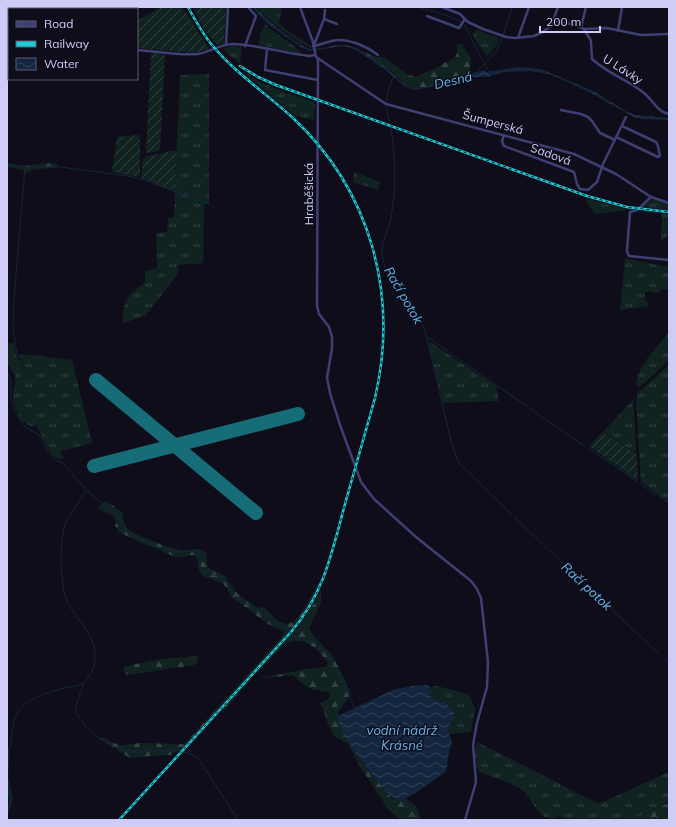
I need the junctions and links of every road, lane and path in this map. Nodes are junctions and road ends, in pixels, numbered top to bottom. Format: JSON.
{"nodes":[{"id":1,"x":228,"y":7,"type":"edge"},
{"id":2,"x":248,"y":7,"type":"edge"},
{"id":3,"x":301,"y":7,"type":"edge"},
{"id":4,"x":442,"y":7,"type":"edge"},
{"id":5,"x":529,"y":7,"type":"edge"},
{"id":6,"x":558,"y":7,"type":"edge"},
{"id":7,"x":586,"y":7,"type":"edge"},
{"id":8,"x":622,"y":7,"type":"edge"},
{"id":9,"x":325,"y":10,"type":"dead end"},
{"id":10,"x":427,"y":16,"type":"dead end"},
{"id":11,"x":324,"y":19,"type":"junction"},
{"id":12,"x":465,"y":19,"type":"junction"},
{"id":13,"x":337,"y":24,"type":"dead end"},
{"id":14,"x":552,"y":24,"type":"junction"},
{"id":15,"x":582,"y":28,"type":"junction"},
{"id":16,"x":618,"y":31,"type":"junction"},
{"id":17,"x":669,"y":34,"type":"edge"},
{"id":18,"x":518,"y":38,"type":"junction"},
{"id":19,"x":226,"y":45,"type":"junction"},
{"id":20,"x":246,"y":46,"type":"junction"},
{"id":21,"x":314,"y":47,"type":"junction"},
{"id":22,"x":266,"y":48,"type":"junction"},
{"id":23,"x":138,"y":50,"type":"edge"},
{"id":24,"x":315,"y":54,"type":"junction"},
{"id":25,"x":378,"y":55,"type":"dead end"},
{"id":26,"x":318,"y":58,"type":"junction"},
{"id":27,"x":318,"y":80,"type":"junction"},
{"id":28,"x":561,"y":110,"type":"dead end"},
{"id":29,"x":669,"y":114,"type":"edge"},
{"id":30,"x":626,"y":117,"type":"dead end"},
{"id":31,"x":622,"y":126,"type":"junction"},
{"id":32,"x":504,"y":135,"type":"junction"},
{"id":33,"x":616,"y":139,"type":"junction"},
{"id":34,"x":602,"y":166,"type":"junction"},
{"id":35,"x":651,"y":197,"type":"junction"},
{"id":36,"x":669,"y":203,"type":"edge"},
{"id":37,"x":669,"y":260,"type":"edge"},
{"id":38,"x":466,"y":820,"type":"edge"}],
"edges":[{"from":1,"to":19,"type":"street"},
{"from":2,"to":20,"type":"street"},
{"from":3,"to":21,"type":"street"},
{"from":4,"to":12,"type":"street"},
{"from":5,"to":18,"type":"street"},
{"from":6,"to":14,"type":"street"},
{"from":7,"to":15,"type":"street"},
{"from":8,"to":16,"type":"street"},
{"from":9,"to":11,"type":"street"},
{"from":10,"to":12,"type":"street"},
{"from":11,"to":13,"type":"street"},
{"from":11,"to":21,"type":"street"},
{"from":12,"to":18,"type":"street"},
{"from":14,"to":15,"type":"street"},
{"from":14,"to":18,"type":"street"},
{"from":15,"to":16,"type":"street"},
{"from":15,"to":29,"type":"street","name":"U Lávky"},
{"from":16,"to":17,"type":"street"},
{"from":19,"to":20,"type":"street"},
{"from":19,"to":23,"type":"street"},
{"from":20,"to":22,"type":"street"},
{"from":21,"to":24,"type":"street"},
{"from":21,"to":25,"type":"street"},
{"from":22,"to":24,"type":"street"},
{"from":22,"to":27,"type":"street"},
{"from":24,"to":26,"type":"street","name":"Šumperská"},
{"from":26,"to":27,"type":"street","name":"Hraběšická"},
{"from":26,"to":32,"type":"street","name":"Šumperská"},
{"from":27,"to":38,"type":"street","name":"Hraběšická"},
{"from":28,"to":33,"type":"street"},
{"from":30,"to":31,"type":"street"},
{"from":31,"to":33,"type":"street"},
{"from":31,"to":33,"type":"street"},
{"from":32,"to":34,"type":"street","name":"Šumperská"},
{"from":32,"to":34,"type":"street","name":"Sadová"},
{"from":33,"to":34,"type":"street"},
{"from":34,"to":35,"type":"street","name":"Šumperská"},
{"from":35,"to":36,"type":"street","name":"Šumperská"},
{"from":35,"to":37,"type":"street"}]}
